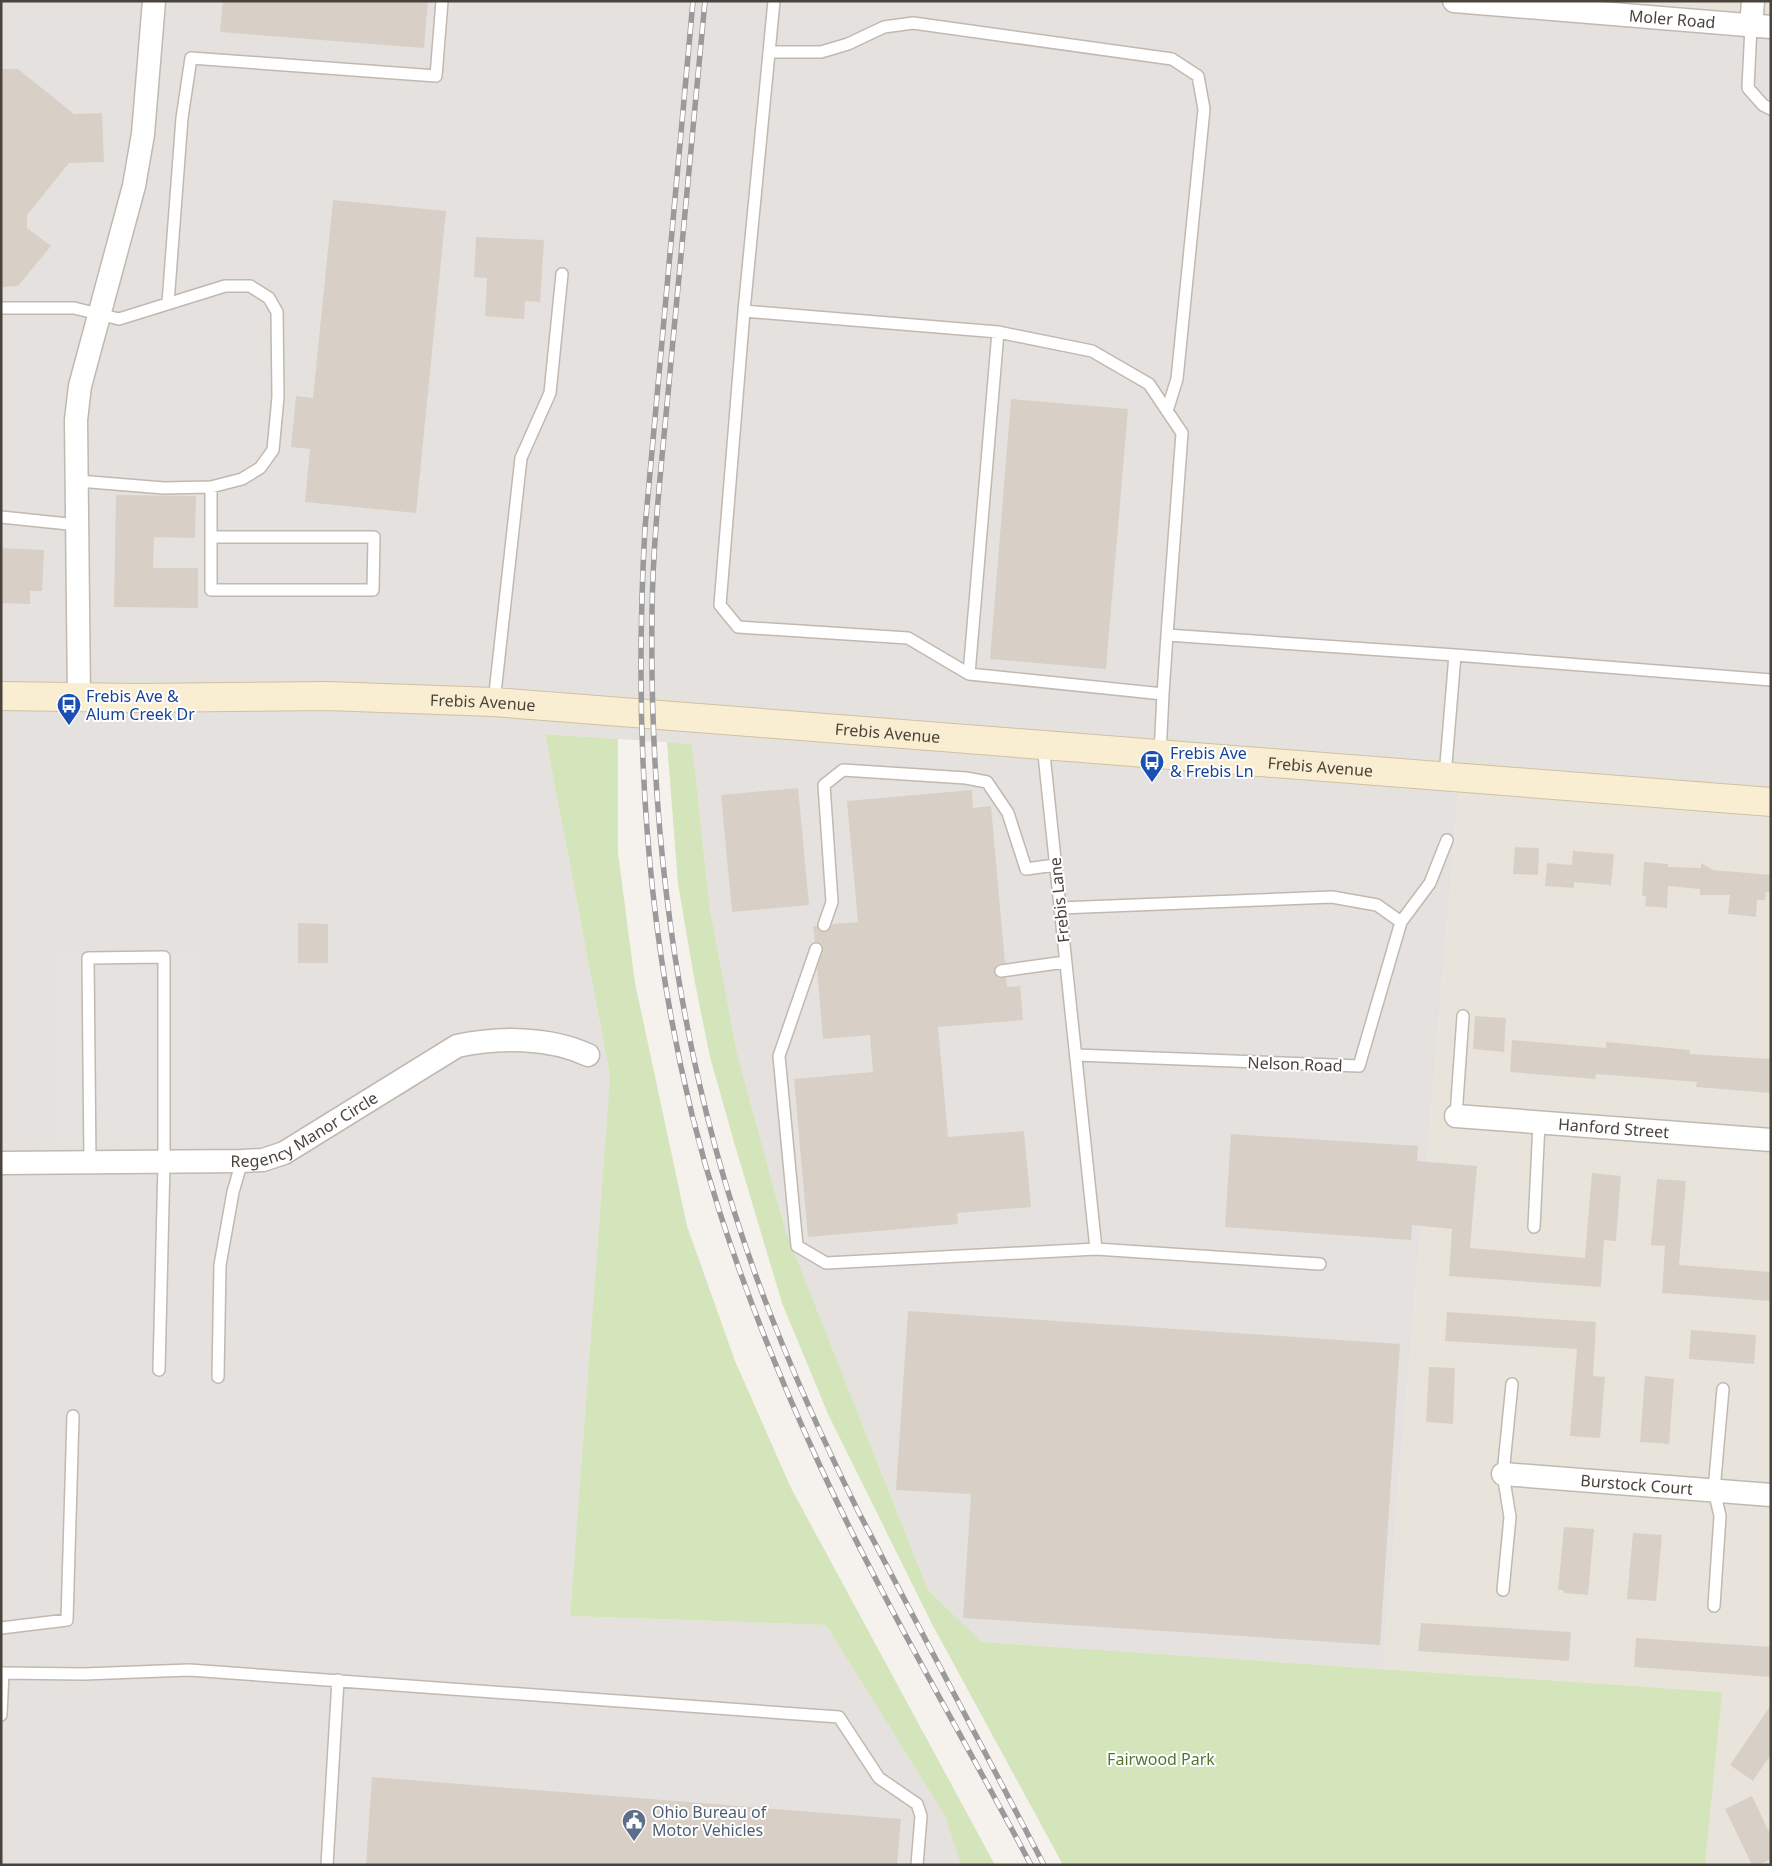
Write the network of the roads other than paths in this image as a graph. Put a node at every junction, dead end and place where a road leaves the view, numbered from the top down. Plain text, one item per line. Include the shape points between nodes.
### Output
1 (154, 1) edge
2 (442, 1) edge
3 (774, 1) edge
4 (1454, 1) edge
5 (1753, 1) edge
6 (1460, 2) edge
7 (1620, 8) edge
8 (1761, 27) edge
9 (769, 52) junction
10 (1771, 109) edge
11 (562, 274) dead end
12 (168, 303) junction
13 (1, 308) edge
14 (744, 311) junction
15 (99, 314) junction
16 (998, 332) junction
17 (1167, 411) junction
18 (78, 481) junction
19 (211, 488) junction
20 (1, 516) edge
21 (78, 525) junction
22 (210, 537) junction
23 (1167, 635) junction
24 (1456, 655) junction
25 (970, 674) junction
26 (1771, 680) edge
27 (1163, 694) junction
28 (1, 696) edge
29 (79, 698) junction
30 (494, 702) junction
31 (1043, 744) junction
32 (1160, 754) junction
33 (1445, 776) junction
34 (1771, 802) edge
35 (1446, 840) dead end
36 (1055, 865) junction
37 (1060, 908) junction
38 (1401, 922) junction
39 (824, 925) dead end
40 (816, 949) dead end
41 (1065, 962) junction
42 (1001, 971) dead end
43 (1462, 1016) dead end
44 (588, 1055) dead end
45 (1076, 1055) junction
46 (1456, 1116) joint
47 (1539, 1123) junction
48 (1771, 1140) edge
49 (242, 1161) junction
50 (1, 1163) edge
51 (164, 1163) junction
52 (90, 1164) junction
53 (1534, 1227) dead end
54 (1096, 1249) junction
55 (1320, 1264) dead end
56 (159, 1370) dead end
57 (218, 1377) dead end
58 (1512, 1384) dead end
59 (1723, 1389) dead end
60 (73, 1416) dead end
61 (1503, 1474) junction
62 (1714, 1490) junction
63 (1771, 1495) edge
64 (1503, 1590) dead end
65 (1714, 1606) dead end
66 (1, 1628) edge
67 (2, 1673) edge
68 (338, 1680) junction
69 (1, 1715) edge
70 (327, 1865) edge
71 (917, 1865) edge

1 - 15 street via 140,152 134,186
2 - 12 lane via 436,76 191,58 182,118
3 - 9 lane
4 - 6 street, Moler Road
5 - 8 street
6 - 7 street, Moler Road
7 - 8 street, Moler Road
8 - 10 lane via 1748,88 1763,106
9 - 14 lane
9 - 17 lane via 821,52 848,44 884,27 913,23 1172,59 1198,76 1204,109 1177,379
11 - 30 lane via 550,394 520,458
12 - 15 lane via 119,319
12 - 19 lane via 225,286 250,286 269,298 277,312 278,397 273,450 260,468 242,480
13 - 15 lane via 74,308
14 - 16 lane
14 - 25 lane via 720,605 738,628 908,638
15 - 18 street via 80,386 76,420
16 - 17 lane via 1092,351 1149,384
16 - 25 lane
17 - 23 lane via 1182,433
18 - 19 lane
18 - 21 street
19 - 22 lane
20 - 21 lane
21 - 29 street
22 - 22 lane via 211,590 373,590 374,537
23 - 24 lane
23 - 27 lane
24 - 26 lane
24 - 33 lane
25 - 27 lane
27 - 32 lane
28 - 29 main road, Frebis Avenue
29 - 30 main road, Frebis Avenue via 327,696
30 - 31 main road, Frebis Avenue
31 - 32 main road, Frebis Avenue
31 - 36 lane, Frebis Lane
32 - 33 main road, Frebis Avenue
33 - 34 main road, Frebis Avenue
35 - 38 lane, Nelson Road via 1430,883
36 - 37 lane, Frebis Lane
36 - 39 lane via 1026,869 1008,813 987,782 843,770 824,784 832,902
37 - 38 lane via 1332,897 1377,905
37 - 41 lane, Frebis Lane
38 - 45 lane, Nelson Road via 1359,1066
40 - 54 lane via 779,1056 797,1246 826,1263
41 - 42 lane
41 - 45 lane, Frebis Lane
43 - 46 lane
44 - 49 street, Regency Manor Circle via 574,1048 514,1040 486,1040 458,1046 284,1152 263,1160
45 - 54 lane, Frebis Lane
46 - 47 street, Hanford Street
47 - 48 street, Hanford Street
47 - 53 lane
49 - 51 street, Regency Manor Circle
49 - 57 lane via 220,1265
50 - 52 street, Regency Manor Circle
51 - 52 street, Regency Manor Circle
51 - 52 lane via 164,957 88,958
51 - 56 lane
54 - 55 lane
58 - 61 lane
59 - 62 lane
60 - 66 lane via 67,1620
61 - 62 street, Burstock Court
61 - 64 lane via 1510,1517
62 - 63 street, Burstock Court
62 - 65 lane via 1720,1516
67 - 68 lane via 190,1670
67 - 69 lane
68 - 70 lane
68 - 71 lane via 839,1717 879,1778 917,1804 921,1816

